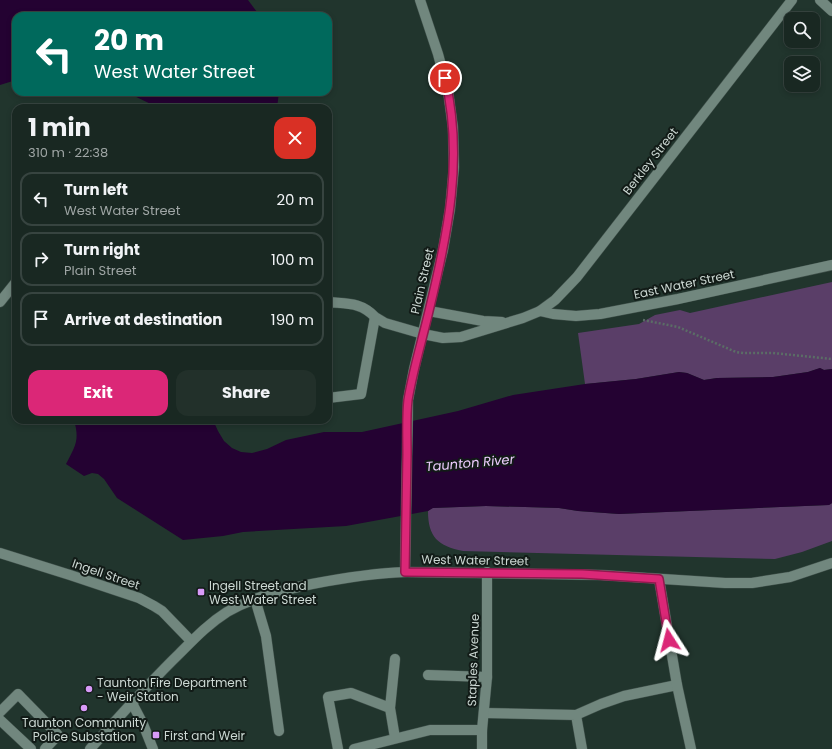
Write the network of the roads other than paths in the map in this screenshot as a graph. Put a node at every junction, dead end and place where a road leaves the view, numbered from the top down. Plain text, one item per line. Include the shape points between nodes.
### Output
1 (420, 0) edge
2 (792, 0) edge
3 (820, 0) edge
4 (832, 11) edge
5 (832, 265) edge
6 (12, 287) edge
7 (0, 302) edge
8 (332, 302) edge
9 (540, 310) junction
10 (429, 311) junction
11 (375, 317) junction
12 (514, 321) junction
13 (423, 334) junction
14 (332, 398) edge
15 (0, 553) edge
16 (832, 563) edge
17 (405, 572) junction
18 (487, 572) junction
19 (659, 579) junction
20 (255, 599) junction
21 (191, 641) junction
22 (395, 659) dead end
23 (428, 675) dead end
24 (487, 677) junction
25 (677, 685) junction
26 (132, 703) junction
27 (390, 708) junction
28 (0, 712) edge
29 (484, 713) junction
30 (576, 715) junction
31 (0, 720) edge
32 (482, 730) junction
33 (279, 731) dead end
34 (395, 738) junction
35 (31, 749) edge
36 (45, 749) edge
37 (90, 749) edge
38 (153, 749) edge
39 (338, 749) edge
40 (354, 749) edge
41 (482, 749) edge
42 (582, 749) edge
43 (691, 749) edge

1 - 10 main road, Plain Street via 448,91 454,153 448,223
2 - 9 main road, Berkley Street via 577,277 555,300
3 - 4 main road
5 - 9 main road, East Water Street via 600,314 576,316
6 - 7 main road
8 - 11 main road via 360,306
9 - 12 main road, Berkley Street
10 - 12 main road via 489,321
10 - 13 main road, Plain Street
11 - 13 main road via 385,323
11 - 14 main road via 361,394
12 - 13 main road via 461,337 443,338
13 - 17 main road, Plain Street via 407,413
15 - 21 main road, Ingell Street via 139,598 162,611
16 - 19 main road, West Water Street via 790,578 765,582
17 - 18 main road, West Water Street
17 - 20 main road, West Water Street via 338,579
18 - 19 main road, West Water Street
18 - 24 main road, Staples Avenue
19 - 25 main road
20 - 21 main road, West Water Street via 224,614
20 - 33 main road via 267,641
21 - 26 main road, West Water Street
22 - 27 main road
23 - 24 main road
24 - 29 main road, Staples Avenue
25 - 30 main road via 624,696
25 - 43 main road
26 - 37 main road, West Water Street
26 - 38 main road
27 - 34 main road
27 - 39 main road via 351,693 328,697
28 - 36 main road via 18,694 58,735
29 - 30 main road
29 - 32 main road, Staples Avenue
30 - 42 main road
31 - 35 main road
32 - 34 main road via 438,729
32 - 41 main road, Staples Avenue
34 - 40 main road

